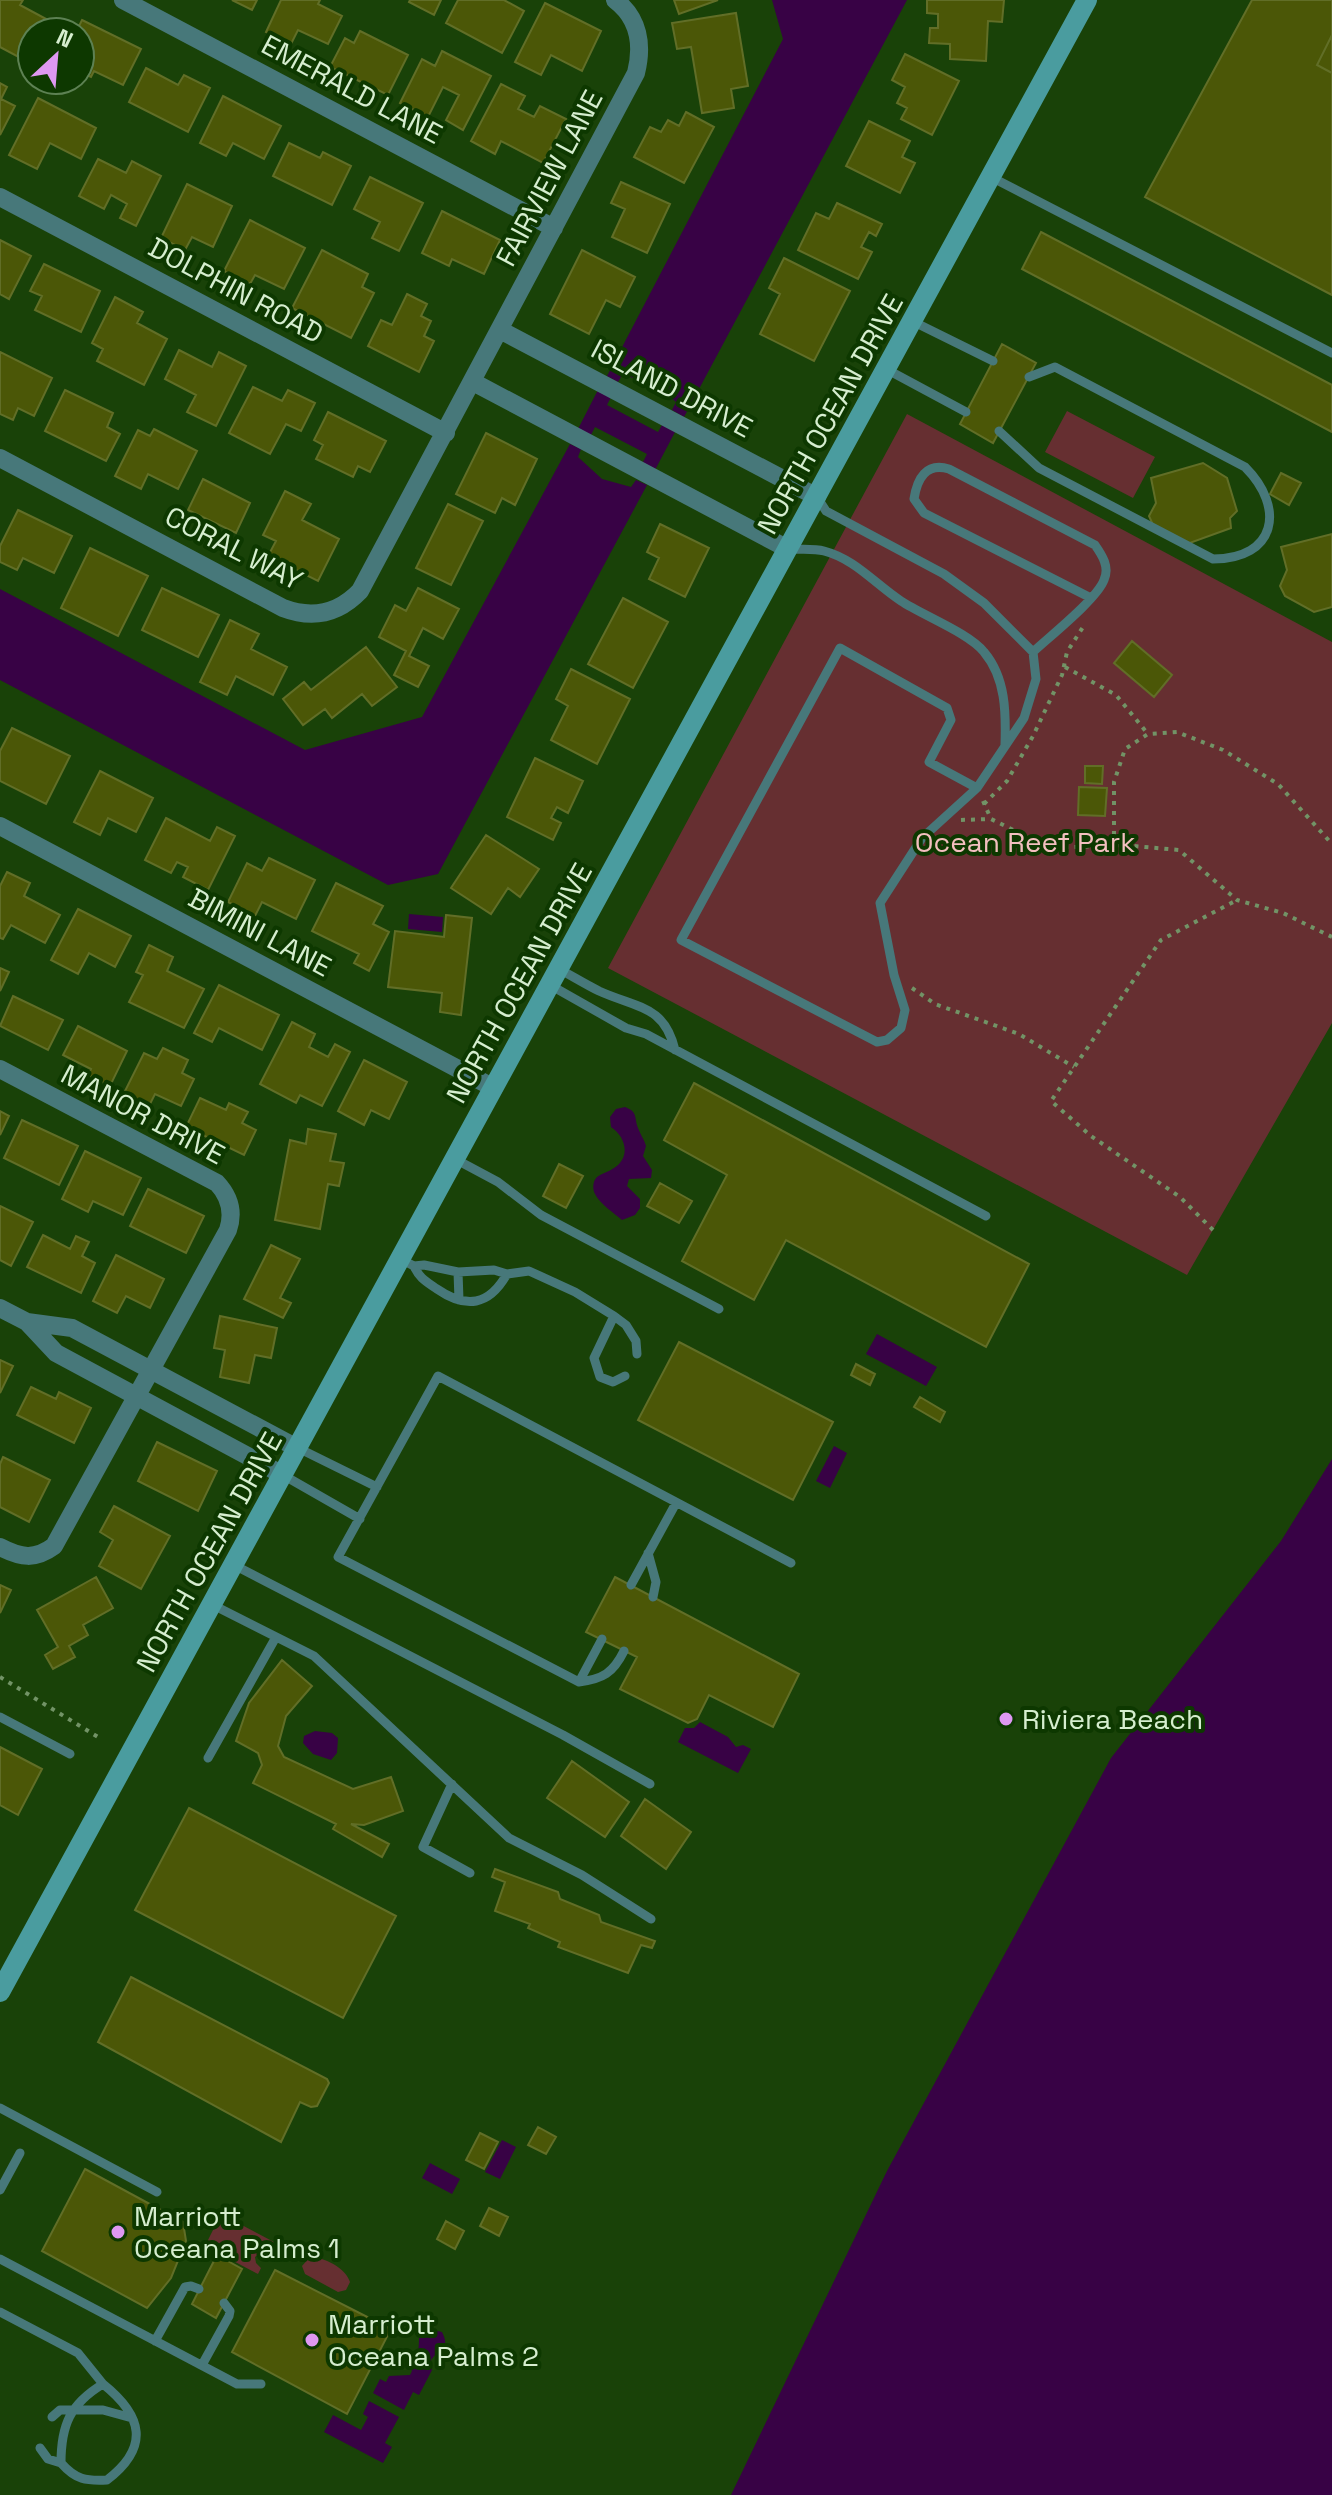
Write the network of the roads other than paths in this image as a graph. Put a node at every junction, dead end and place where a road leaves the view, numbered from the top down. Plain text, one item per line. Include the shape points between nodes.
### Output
1 (123, 0) edge
2 (615, 0) edge
3 (1087, 0) edge
4 (991, 177) junction
5 (0, 197) edge
6 (554, 228) junction
7 (912, 321) junction
8 (500, 330) junction
9 (1332, 353) edge
10 (993, 361) dead end
11 (886, 369) junction
12 (1029, 377) dead end
13 (473, 382) junction
14 (966, 412) dead end
15 (999, 431) dead end
16 (446, 433) junction
17 (0, 458) edge
18 (817, 497) junction
19 (788, 549) junction
20 (1091, 598) junction
21 (1033, 652) junction
22 (1005, 747) junction
23 (977, 788) junction
24 (0, 826) edge
25 (554, 977) junction
26 (675, 1050) junction
27 (0, 1069) edge
28 (494, 1088) junction
29 (455, 1159) junction
30 (986, 1216) dead end
31 (407, 1263) junction
32 (458, 1272) junction
33 (507, 1274) junction
34 (459, 1300) junction
35 (0, 1308) edge
36 (719, 1309) dead end
37 (614, 1316) junction
38 (27, 1322) junction
39 (637, 1354) dead end
40 (151, 1370) junction
41 (625, 1376) dead end
42 (137, 1396) junction
43 (297, 1448) junction
44 (283, 1475) junction
45 (377, 1487) junction
46 (676, 1503) junction
47 (360, 1519) junction
48 (0, 1547) edge
49 (648, 1553) junction
50 (791, 1563) dead end
51 (234, 1565) junction
52 (631, 1585) dead end
53 (653, 1597) dead end
54 (212, 1604) junction
55 (276, 1637) junction
56 (602, 1639) dead end
57 (624, 1651) dead end
58 (579, 1682) junction
59 (0, 1717) edge
60 (70, 1754) dead end
61 (208, 1758) dead end
62 (452, 1784) junction
63 (650, 1784) dead end
64 (470, 1873) dead end
65 (651, 1919) dead end
66 (0, 1992) edge
67 (0, 2108) edge
68 (20, 2153) dead end
69 (0, 2190) edge
70 (157, 2192) dead end
71 (0, 2259) edge
72 (199, 2289) dead end
73 (224, 2303) dead end
74 (0, 2312) edge
75 (155, 2341) junction
76 (202, 2365) junction
77 (103, 2384) junction
78 (261, 2384) dead end
79 (72, 2409) junction
80 (52, 2417) dead end
81 (132, 2418) junction
82 (40, 2448) dead end
83 (61, 2463) junction

1 - 6 street, EMERALD LANE
2 - 6 street, FAIRVIEW LANE via 637,30 636,73
3 - 4 main road, NORTH OCEAN DRIVE
4 - 7 main road, NORTH OCEAN DRIVE
4 - 9 lane
5 - 16 street, DOLPHIN ROAD
6 - 8 street, FAIRVIEW LANE
7 - 10 lane
7 - 11 main road, NORTH OCEAN DRIVE
8 - 13 street, FAIRVIEW LANE
8 - 18 street, ISLAND DRIVE
11 - 14 lane
11 - 18 main road, NORTH OCEAN DRIVE
12 - 15 lane via 1055,367 1245,467 1271,509 1268,531 1250,552 1213,559 1039,468
13 - 16 street, CORAL WAY
13 - 19 street
16 - 17 street, CORAL WAY via 360,591 350,602 323,614 283,608
18 - 19 main road, NORTH OCEAN DRIVE
18 - 21 lane via 826,511 944,574 984,603
19 - 22 lane via 824,551 855,564 902,602 984,650 1006,706
19 - 25 main road, NORTH OCEAN DRIVE
20 - 20 lane via 1104,580 1106,565 1095,545 949,469 931,467 921,476 914,499 924,513
20 - 21 lane
21 - 22 lane via 1036,679 1024,718
22 - 23 lane
23 - 23 lane via 922,838 880,903 905,1010 901,1028 887,1040 877,1042 681,940 840,648 947,708 951,720 929,762
24 - 28 street, BIMINI LANE
25 - 26 lane via 626,1028
25 - 26 lane via 651,1010 670,1029
25 - 28 main road, NORTH OCEAN DRIVE
26 - 30 lane
27 - 40 street, MANOR DRIVE via 217,1183 227,1194 232,1217 228,1230
28 - 29 main road, NORTH OCEAN DRIVE
29 - 31 main road, NORTH OCEAN DRIVE
29 - 36 lane via 498,1182 541,1215
31 - 32 lane
31 - 34 lane via 418,1276
31 - 43 main road, NORTH OCEAN DRIVE
32 - 33 lane
32 - 34 lane
33 - 34 lane via 484,1299
33 - 37 lane via 529,1271
35 - 38 street
37 - 39 lane via 636,1341
37 - 41 lane via 594,1358 600,1377 613,1382
38 - 40 street via 72,1328
38 - 42 street via 56,1353
40 - 42 street, MANOR DRIVE
40 - 43 street
42 - 44 street
42 - 48 street, MANOR DRIVE via 54,1546 27,1557
43 - 44 main road, NORTH OCEAN DRIVE
43 - 45 lane
44 - 47 lane
44 - 51 main road, NORTH OCEAN DRIVE
45 - 46 lane via 438,1376
45 - 47 lane
46 - 49 lane
46 - 50 lane
47 - 58 lane via 338,1557
49 - 52 lane
49 - 53 lane via 656,1582
51 - 54 main road, NORTH OCEAN DRIVE
51 - 63 lane
54 - 55 lane
54 - 66 main road, NORTH OCEAN DRIVE
55 - 61 lane
55 - 62 lane via 314,1656
56 - 58 lane
57 - 58 lane via 610,1674
59 - 60 lane
62 - 64 lane via 423,1847
62 - 65 lane via 509,1838 582,1875
67 - 70 lane
68 - 69 lane
71 - 75 lane
72 - 75 lane via 185,2287
73 - 76 lane via 229,2316
74 - 77 lane via 78,2353
75 - 76 lane
76 - 78 lane via 237,2384
77 - 79 lane
77 - 81 lane via 118,2395
79 - 80 lane
79 - 81 lane
79 - 83 lane
81 - 83 lane via 137,2431 131,2457 107,2480 85,2481
82 - 83 lane via 48,2459

